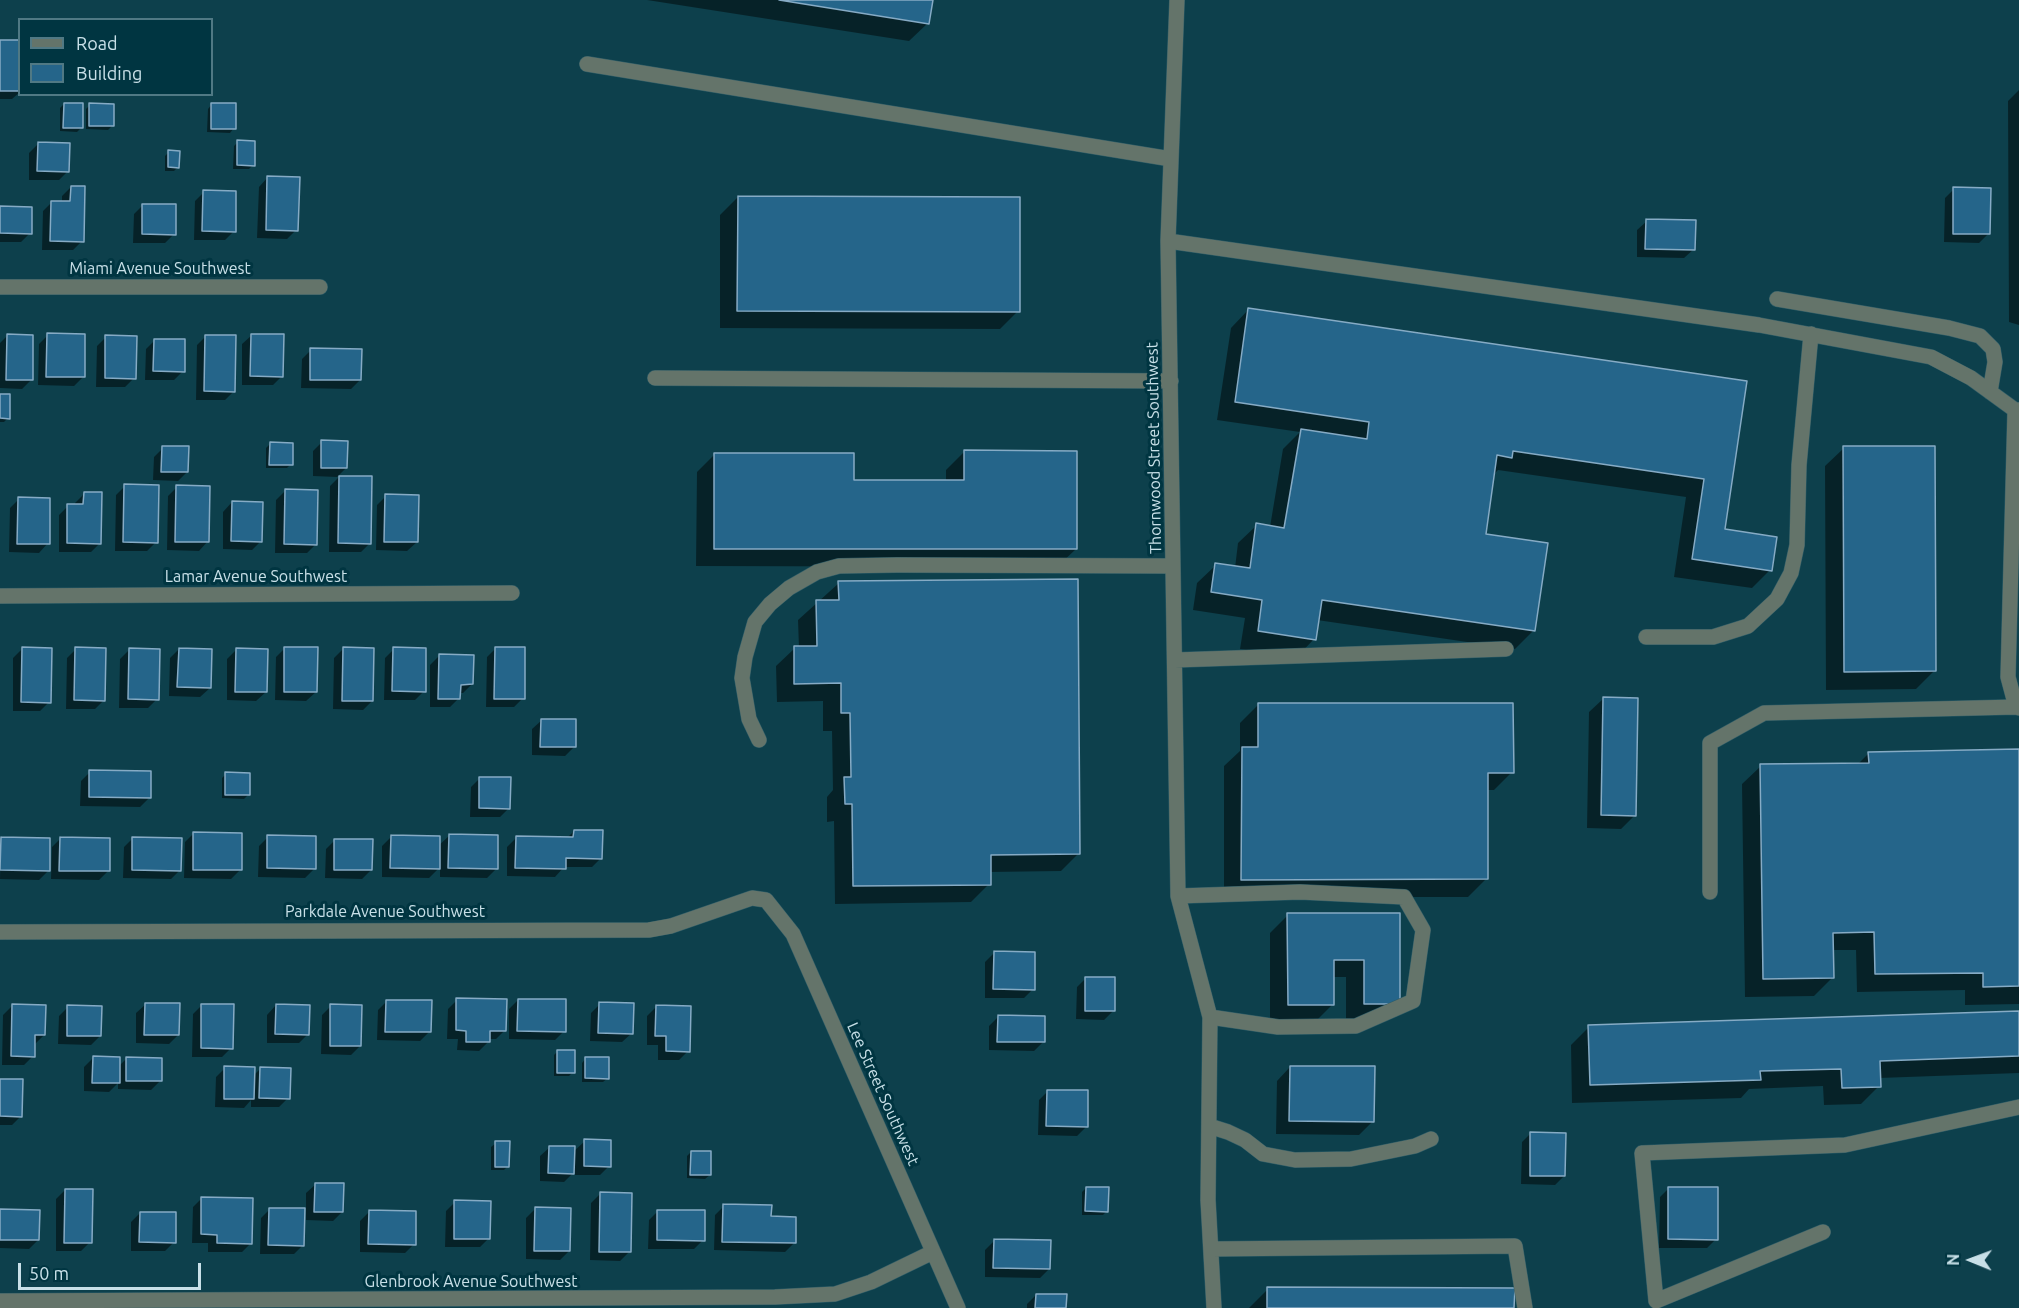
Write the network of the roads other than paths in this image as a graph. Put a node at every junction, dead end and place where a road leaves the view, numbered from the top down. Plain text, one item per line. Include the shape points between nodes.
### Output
1 (1177, 0) edge
2 (587, 64) dead end
3 (1171, 159) junction
4 (1168, 241) junction
5 (320, 286) dead end
6 (0, 287) edge
7 (1777, 299) dead end
8 (1811, 334) junction
9 (655, 378) dead end
10 (1171, 381) junction
11 (1990, 392) junction
12 (2017, 410) edge
13 (1173, 566) junction
14 (512, 593) dead end
15 (0, 596) edge
16 (1646, 636) dead end
17 (1506, 649) dead end
18 (1175, 660) junction
19 (2018, 707) edge
20 (759, 740) dead end
21 (1710, 892) dead end
22 (1178, 896) junction
23 (766, 900) joint
24 (0, 932) edge
25 (1210, 1017) junction
26 (2019, 1107) edge
27 (1209, 1126) junction
28 (1431, 1139) dead end
29 (1823, 1232) dead end
30 (1211, 1249) junction
31 (933, 1252) junction
32 (0, 1301) edge
33 (355, 1304) edge
34 (958, 1308) edge
35 (1214, 1308) edge
36 (1525, 1308) edge

1 - 3 street, Thornwood Street Southwest
2 - 3 street
3 - 4 street, Thornwood Street Southwest
4 - 8 street
4 - 10 street, Thornwood Street Southwest
5 - 6 street, Miami Avenue Southwest
7 - 11 street via 1949,327 1980,336 1993,349
8 - 11 street via 1931,357
8 - 16 street via 1799,465 1797,545 1791,573 1777,599 1748,626 1713,637
9 - 10 street
10 - 13 street, Thornwood Street Southwest
11 - 12 street
12 - 19 street via 2008,678
13 - 18 street, Thornwood Street Southwest
13 - 20 street via 897,565 839,566 817,572 789,588 755,622 742,678 749,718
14 - 15 street, Lamar Avenue Southwest
17 - 18 street
18 - 22 street, Thornwood Street Southwest
19 - 21 street via 1764,713 1710,743
22 - 25 street, Thornwood Street Southwest
22 - 25 street via 1300,892 1404,897 1423,930 1413,1001 1356,1026 1278,1028
23 - 24 street, Parkdale Avenue Southwest via 752,898 649,930
23 - 31 street, Lee Street Southwest via 793,934
25 - 27 street, Thornwood Street Southwest
26 - 29 street via 1845,1146 1642,1153 1656,1300
27 - 28 street via 1245,1140 1263,1154 1295,1160 1351,1159
27 - 30 street, Thornwood Street Southwest
30 - 35 street, Thornwood Street Southwest
30 - 36 street via 1515,1246
31 - 33 street, Glenbrook Avenue Southwest via 871,1282 835,1294
31 - 34 street, Lee Street Southwest
32 - 33 street, Glenbrook Avenue Southwest

